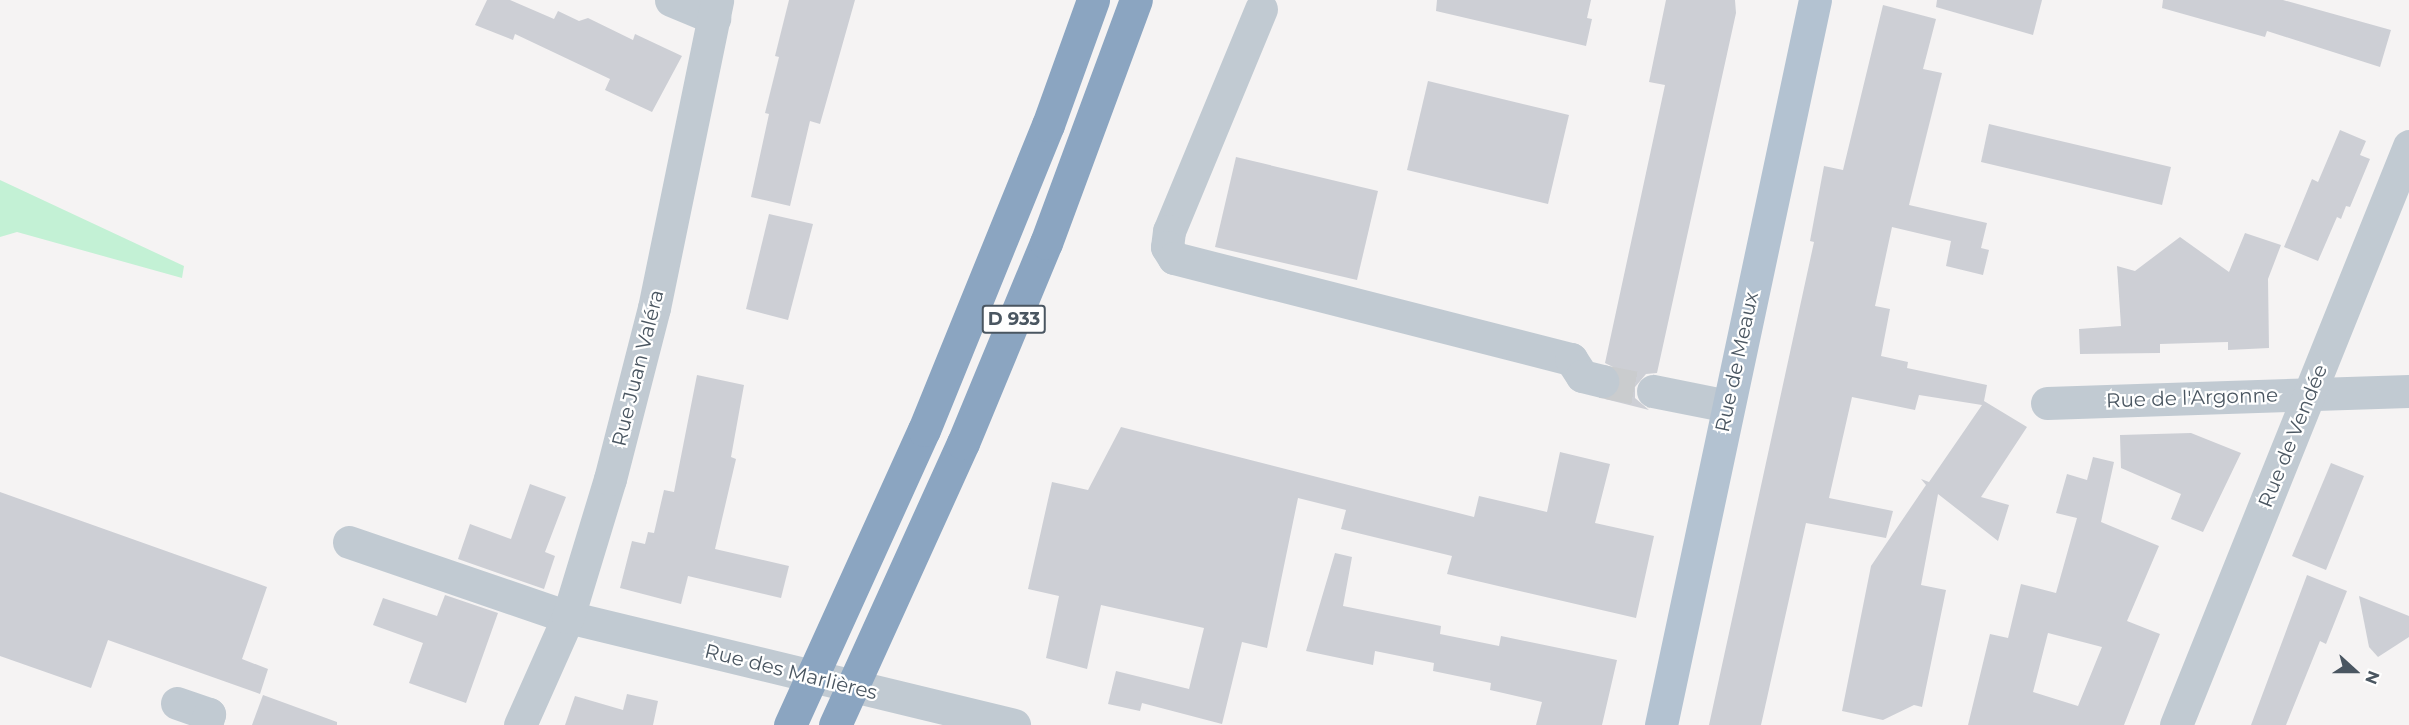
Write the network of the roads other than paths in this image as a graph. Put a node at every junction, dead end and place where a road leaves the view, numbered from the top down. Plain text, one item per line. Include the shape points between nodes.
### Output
1 (671, 0) edge
2 (1093, 0) edge
3 (1136, 0) edge
4 (1815, 0) edge
5 (715, 9) edge
6 (1261, 9) dead end
7 (2409, 146) edge
8 (1602, 381) tunnel mouth
9 (1653, 391) tunnel mouth
10 (2409, 391) edge
11 (2310, 394) junction
12 (2047, 403) dead end
13 (1728, 406) junction
14 (349, 542) dead end
15 (568, 617) junction
16 (177, 703) dead end
17 (927, 716) edge
18 (206, 725) edge
19 (520, 725) edge
20 (790, 725) edge
21 (835, 725) edge
22 (1014, 725) edge
23 (1661, 725) edge
24 (2176, 725) edge

1 - 5 street
2 - 20 highway, D 933 via 1007,228 840,622
3 - 21 highway, D 933 via 1046,243
4 - 13 main road, Rue de Meaux
5 - 15 street, Rue Juan Valéra via 654,308 610,479
6 - 8 street via 1169,231 1167,247 1174,258 1571,359 1582,376
7 - 11 street, Rue de Vendée
9 - 13 street
10 - 11 street, Rue de l'Argonne
11 - 12 street, Rue de l'Argonne
11 - 24 street, Rue de Vendée
13 - 23 main road, Rue de Meaux
14 - 15 street, Rue des Marlières
15 - 17 street, Rue des Marlières
15 - 19 street, Rue Juan Valéra
16 - 18 street via 209,714
17 - 22 street, Rue des Marlières

